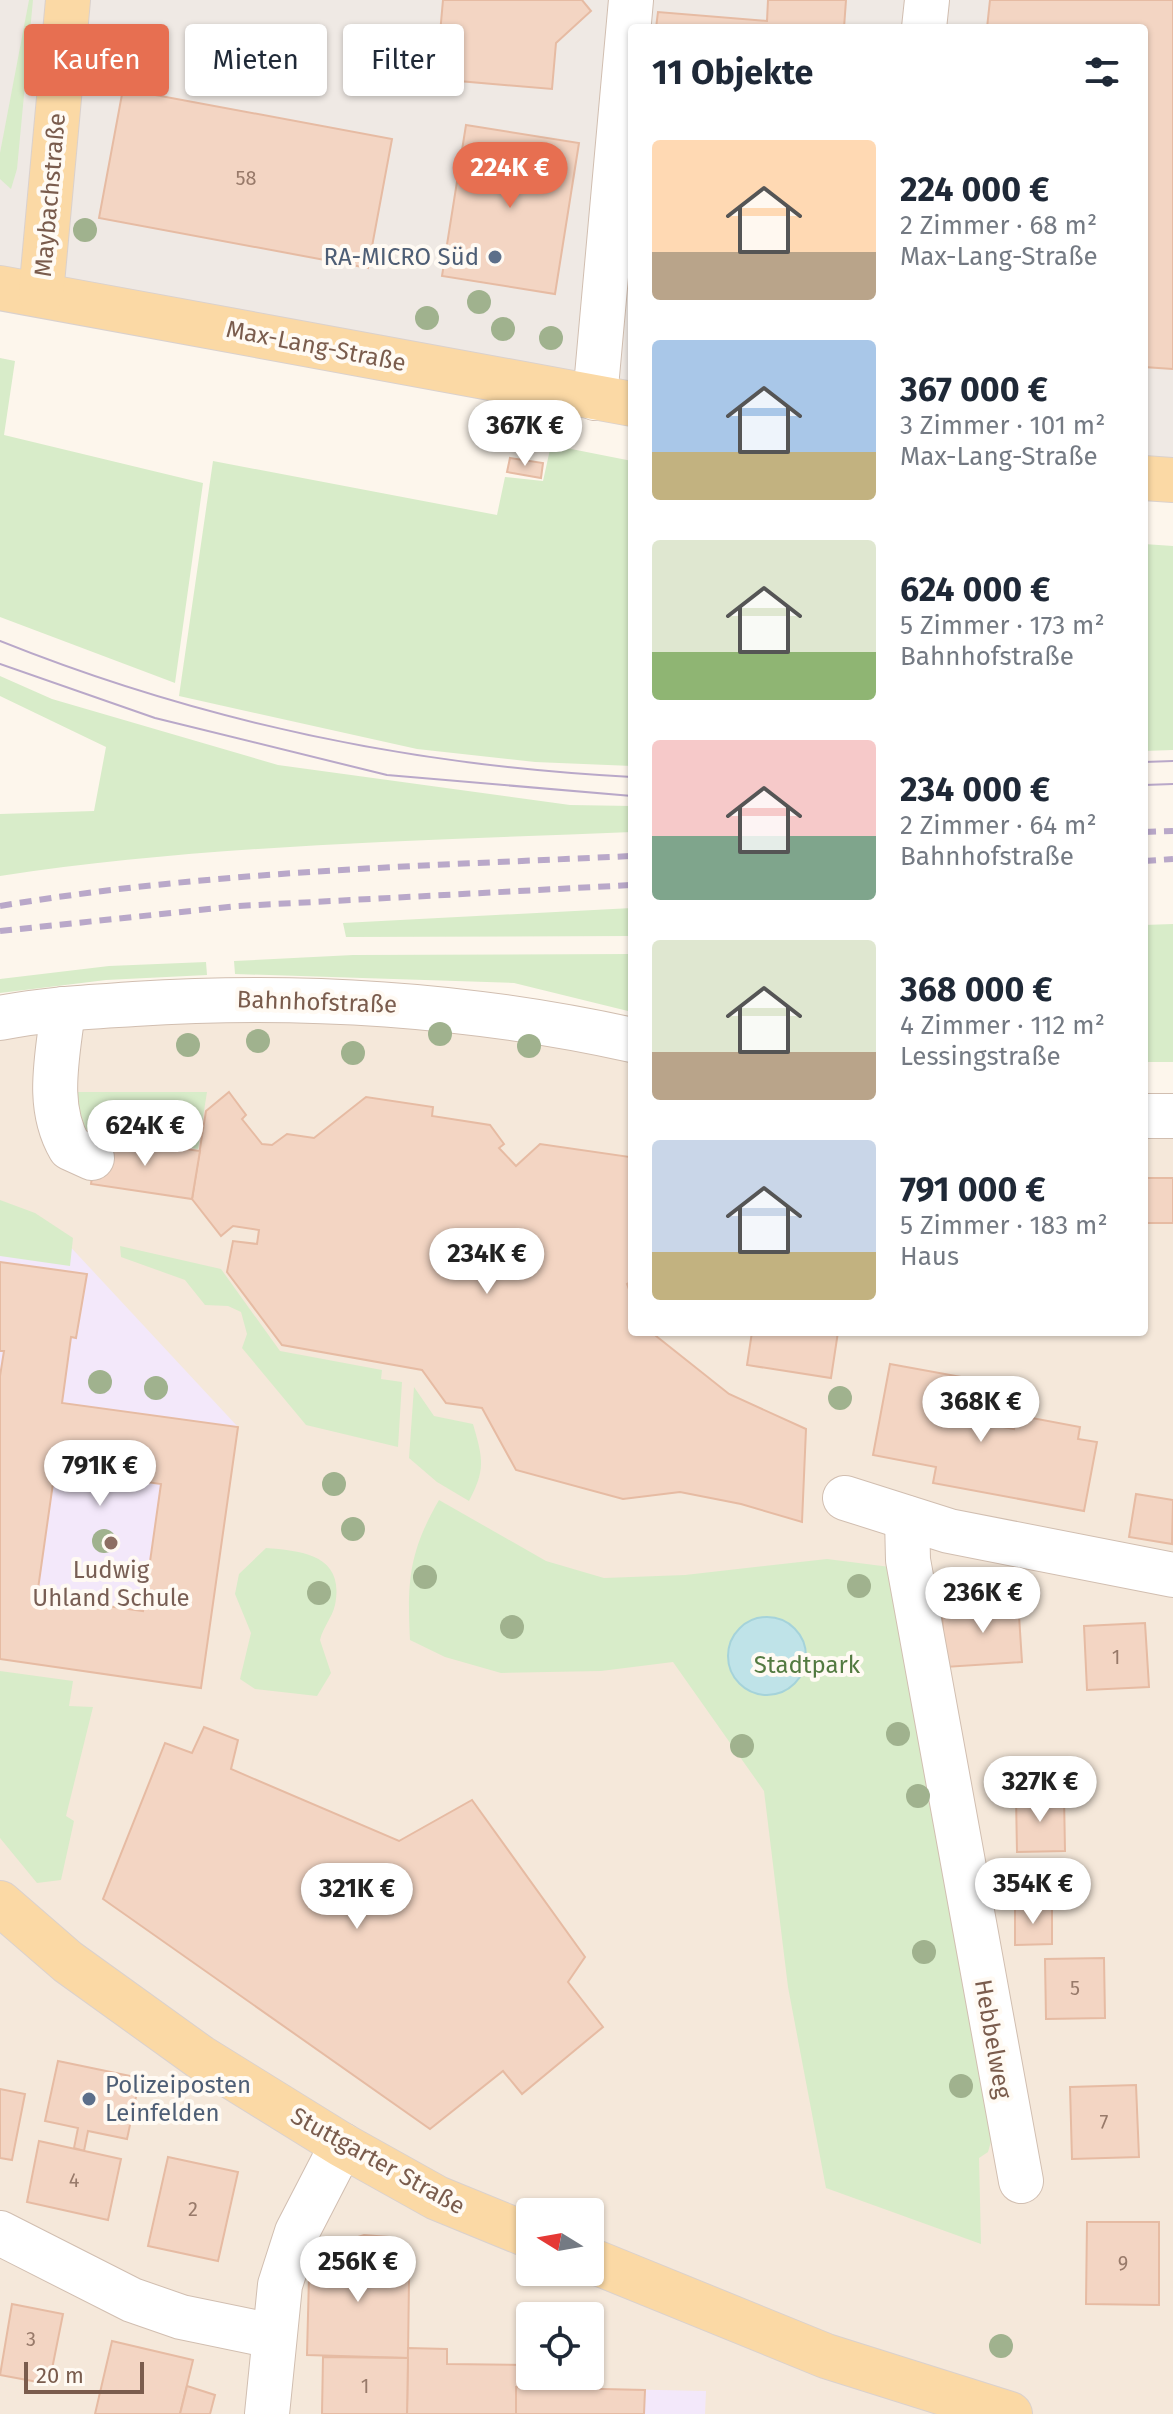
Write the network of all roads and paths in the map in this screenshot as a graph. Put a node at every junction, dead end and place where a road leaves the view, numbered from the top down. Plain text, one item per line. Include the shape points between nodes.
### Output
1 (68, 0) edge
2 (631, 0) edge
3 (927, 0) edge
4 (630, 24) edge
5 (924, 24) edge
6 (628, 67) edge
7 (21, 291) edge
8 (613, 401) edge
9 (1148, 478) edge
10 (1173, 480) edge
11 (63, 1009) junction
12 (0, 1018) edge
13 (628, 1039) edge
14 (1148, 1116) edge
15 (1173, 1116) edge
16 (92, 1158) dead end
17 (845, 1498) dead end
18 (907, 1518) junction
19 (1173, 1575) edge
20 (0, 1903) edge
21 (342, 2145) junction
22 (1021, 2181) dead end
23 (516, 2230) edge
24 (0, 2233) edge
25 (604, 2266) edge
26 (273, 2336) junction
27 (267, 2414) edge
28 (1010, 2414) edge

1 - 7 main road, Maybachstraße
2 - 4 street
3 - 5 street
6 - 8 street
7 - 8 main road, Max-Lang-Straße
9 - 10 main road
11 - 12 street, Bahnhofstraße
11 - 13 street, Bahnhofstraße via 231,999 356,1001 461,1011
11 - 16 street via 56,1118 70,1148
14 - 15 street
17 - 18 street
18 - 19 street
18 - 22 street, Hebbelweg via 908,1560
20 - 21 main road, Stuttgarter Straße via 68,1962 200,2057
21 - 23 main road, Stuttgarter Straße via 437,2198
21 - 26 street via 297,2232 280,2285
24 - 26 street via 132,2300 181,2317
25 - 28 main road via 826,2356
26 - 27 street

